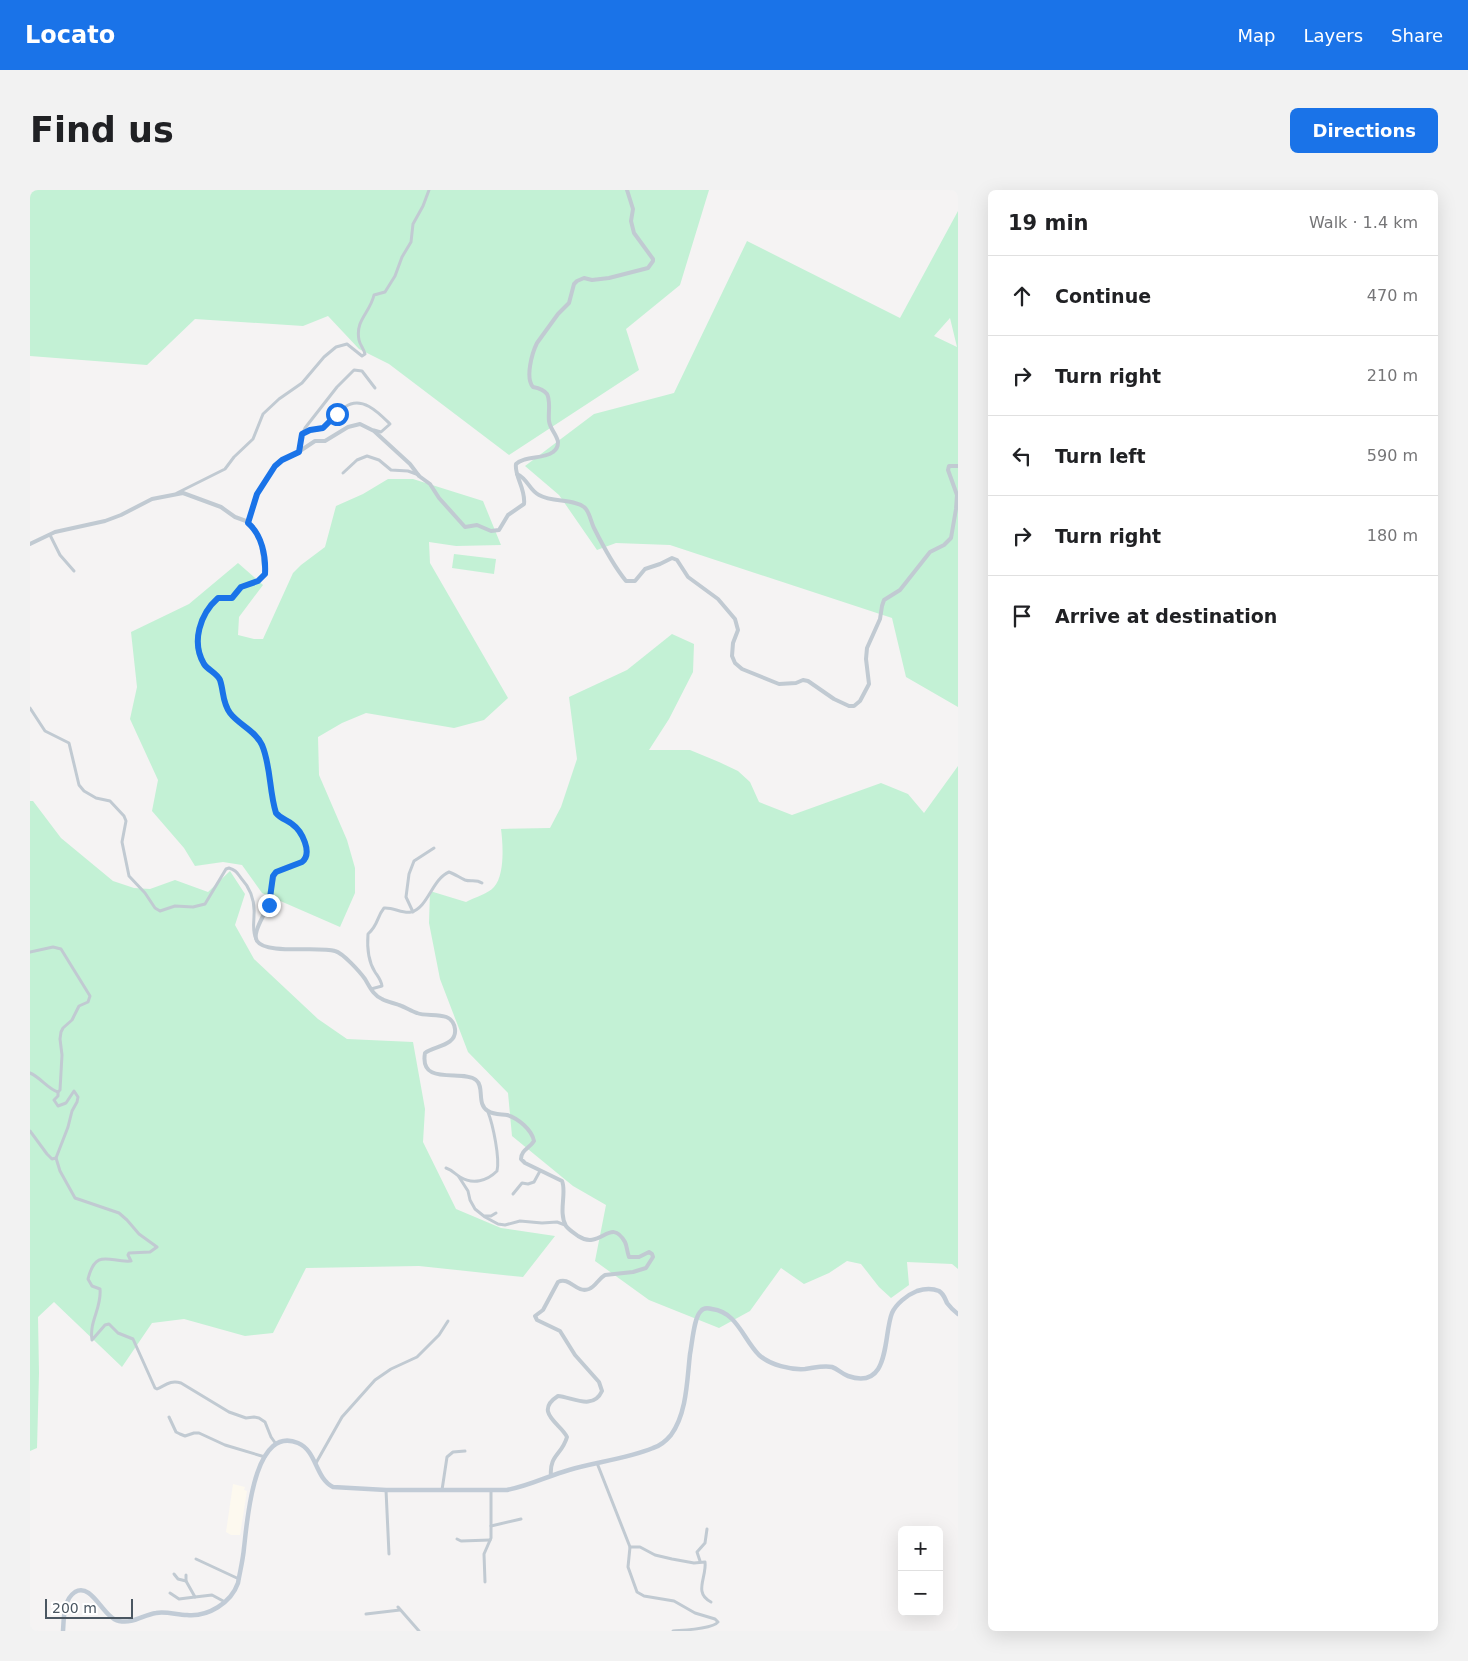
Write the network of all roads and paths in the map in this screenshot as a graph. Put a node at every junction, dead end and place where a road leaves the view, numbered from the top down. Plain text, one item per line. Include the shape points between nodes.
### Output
1 (429, 190) edge
2 (627, 190) edge
3 (375, 388) dead end
4 (371, 429) junction
5 (302, 434) junction
6 (299, 452) junction
7 (958, 466) edge
8 (343, 473) dead end
9 (517, 474) junction
10 (419, 476) junction
11 (177, 493) junction
12 (248, 523) junction
13 (50, 535) junction
14 (30, 544) edge
15 (74, 571) dead end
16 (30, 708) edge
17 (434, 848) dead end
18 (482, 882) dead end
19 (413, 912) junction
20 (256, 940) junction
21 (30, 952) edge
22 (370, 989) junction
23 (30, 1073) edge
24 (58, 1092) junction
25 (488, 1111) junction
26 (30, 1131) edge
27 (56, 1158) junction
28 (446, 1168) dead end
29 (540, 1171) junction
30 (459, 1177) junction
31 (513, 1194) dead end
32 (496, 1213) dead end
33 (482, 1215) junction
34 (566, 1225) junction
35 (958, 1314) edge
36 (448, 1321) dead end
37 (169, 1416) dead end
38 (276, 1444) junction
39 (465, 1451) dead end
40 (265, 1457) junction
41 (597, 1463) junction
42 (316, 1464) junction
43 (551, 1476) junction
44 (386, 1490) junction
45 (442, 1490) junction
46 (491, 1491) junction
47 (521, 1519) dead end
48 (490, 1526) junction
49 (706, 1529) dead end
50 (457, 1539) dead end
51 (490, 1540) junction
52 (630, 1548) junction
53 (389, 1554) dead end
54 (196, 1559) dead end
55 (700, 1561) junction
56 (174, 1574) dead end
57 (186, 1575) dead end
58 (239, 1579) junction
59 (186, 1581) junction
60 (485, 1582) dead end
61 (170, 1593) dead end
62 (195, 1597) junction
63 (225, 1602) junction
64 (711, 1602) dead end
65 (366, 1614) dead end
66 (63, 1631) edge
67 (419, 1631) edge
68 (673, 1631) edge

1 - 11 street via 412,224 411,242 395,276 385,292 374,296 359,323 358,339 365,354 362,356 347,344 336,347 302,383 263,414 253,439 225,469
2 - 9 street via 633,208 631,221 634,233 653,262 648,268 600,280 581,279 574,284 569,303 534,348 530,374 531,384 548,399 549,422 557,439 557,448 545,455 519,461
3 - 5 street via 362,370 354,370 330,395
4 - 5 street via 381,432 390,424 374,409 356,404 345,407 323,428
4 - 6 street via 354,425 325,441 315,441
4 - 10 street
5 - 6 street
6 - 12 street via 275,466 257,494
7 - 9 street via 949,466 948,470 956,495 951,538 930,552 900,590 884,600 866,659 869,684 854,706 834,699 808,681 780,684 742,670 732,656 738,630 735,619 718,599 688,577 677,560 672,558 648,568 635,581 626,581 611,561 583,506 541,496
8 - 10 street via 357,460 367,456 379,460 391,470
9 - 10 street via 524,490 524,504 496,531 477,525 465,527 430,484
11 - 12 street via 192,495 221,507
11 - 13 street via 145,501 121,515
12 - 20 street via 262,543 265,574 258,581 241,587 232,598 218,598 212,603 198,629 202,660 220,680 226,706 263,747 276,813 294,825 307,854 302,862 278,870 273,876 269,905 256,930
13 - 14 street
13 - 15 street via 60,555
16 - 20 street via 45,730 69,743 79,785 84,791 110,801 124,816 122,842 129,876 155,908 205,904 226,869 230,868 236,870 253,898
17 - 19 street via 414,861 409,874 406,897
18 - 19 street via 463,880 458,875 446,873
19 - 22 street via 384,908 380,912 376,927 368,934 367,944 382,986
20 - 22 street via 262,945 282,949 338,952
21 - 24 street via 61,949 90,996 88,1002 79,1006 60,1035 61,1088
22 - 25 street via 381,999 418,1014 439,1014 451,1020 455,1032 452,1039 429,1051 426,1065 439,1075 475,1079 480,1089 480,1100
23 - 24 street
24 - 27 street via 54,1100 58,1106 66,1103 74,1092 78,1097
25 - 29 street via 514,1118 528,1128 534,1141 520,1159
25 - 30 street via 494,1129 497,1171 479,1182
26 - 27 street via 46,1154
27 - 38 street via 75,1198 118,1213 156,1247 150,1252 129,1253 131,1261 101,1259 93,1268 88,1279 92,1286 100,1289 101,1296 92,1326 92,1340 109,1324 118,1333 133,1339 155,1388 175,1381 229,1412 246,1418 259,1418 265,1422
28 - 30 street
29 - 31 street via 534,1182 522,1183
29 - 34 street via 562,1181 561,1202
30 - 33 street via 471,1204
32 - 33 street
33 - 34 street via 501,1225 520,1221
34 - 43 street via 587,1241 609,1232 617,1233 626,1245 629,1257 649,1252 652,1257 646,1268 605,1275 588,1290 577,1289 569,1282 558,1282 543,1310 535,1316 560,1331 602,1390 587,1401 558,1396 550,1405 550,1419 567,1438 552,1461
35 - 41 main road via 938,1291 931,1289 912,1293 891,1314 884,1357 878,1370 866,1378 858,1378 832,1367 794,1368 766,1360 727,1315 705,1308 698,1315 680,1417 671,1434 655,1448
36 - 42 street via 417,1357 375,1380 342,1417
37 - 40 street via 180,1434 199,1433
38 - 40 main road
38 - 42 main road via 296,1442 309,1452
39 - 45 street via 453,1452 447,1457
40 - 58 main road via 251,1492
41 - 43 main road
41 - 52 street
42 - 44 main road via 322,1478 332,1487
43 - 46 main road via 518,1488
44 - 45 main road
44 - 53 street
45 - 46 main road
46 - 48 street
47 - 48 street
48 - 51 street
49 - 55 street via 705,1543 697,1552
50 - 51 street
51 - 60 street via 484,1554
52 - 55 street via 640,1547 672,1559
52 - 68 street via 628,1567 637,1592 674,1601 718,1622 715,1626
54 - 58 street
55 - 64 street via 706,1565 702,1594
56 - 59 street
57 - 59 street
58 - 63 main road via 233,1594
59 - 62 street
61 - 62 street via 179,1599
62 - 63 street via 212,1596
63 - 66 main road via 199,1615 156,1613 127,1622 107,1615 83,1590 68,1598
65 - 67 street via 399,1609

